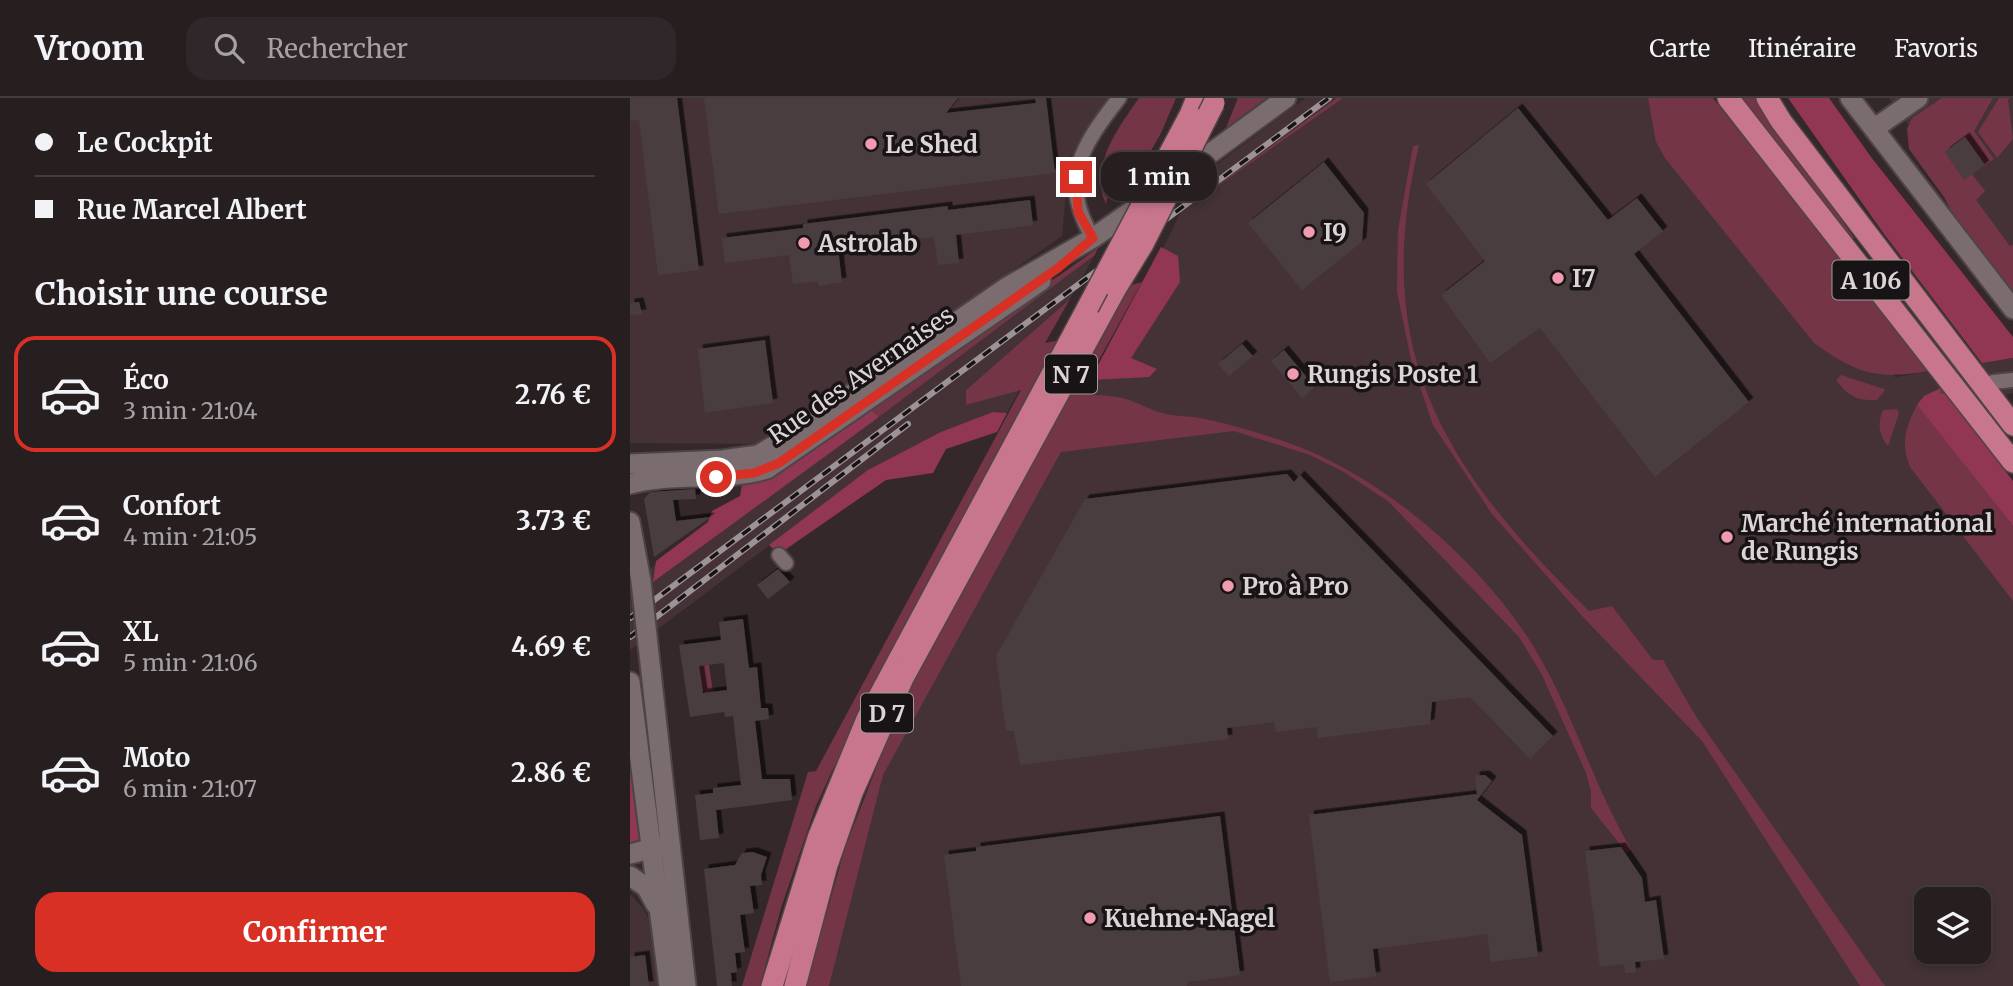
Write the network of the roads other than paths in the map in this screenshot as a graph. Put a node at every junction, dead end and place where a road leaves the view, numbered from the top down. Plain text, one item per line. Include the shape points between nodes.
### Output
1 (1119, 98) edge
2 (1286, 98) edge
3 (1728, 98) edge
4 (1767, 98) edge
5 (1850, 98) edge
6 (1918, 98) edge
7 (1207, 102) edge
8 (1875, 128) junction
9 (1093, 238) junction
10 (2013, 309) edge
11 (2013, 380) edge
12 (1993, 382) tunnel mouth
13 (2013, 425) edge
14 (1015, 461) junction
15 (2013, 462) edge
16 (630, 464) edge
17 (630, 484) edge
18 (630, 522) edge
19 (630, 686) edge
20 (634, 749) edge
21 (662, 775) junction
22 (659, 846) junction
23 (630, 854) edge
24 (630, 876) edge
25 (659, 912) junction
26 (669, 986) edge
27 (686, 986) edge
28 (772, 986) edge
29 (795, 986) edge

1 - 9 street via 1080,158 1076,177 1078,212
2 - 9 main road, Rue des Avernaises
3 - 15 highway, A 106
4 - 13 highway, A 106
5 - 8 main road
6 - 8 main road
7 - 14 highway, N 7, bridge via 1088,307
7 - 14 highway, N 7, bridge via 1143,244
8 - 10 main road
9 - 16 main road, Rue des Avernaises via 1007,287 758,455
9 - 17 main road, Rue des Avernaises via 1040,282 767,469
11 - 12 street
14 - 28 highway, D 7 via 878,697 845,768 802,883
14 - 29 highway, D 7 via 873,742 827,865
18 - 21 main road, bridge
19 - 20 main road
20 - 21 main road via 650,752
20 - 22 main road
21 - 22 main road
22 - 23 main road
22 - 25 main road
22 - 27 main road
24 - 25 main road via 646,887
25 - 26 main road

